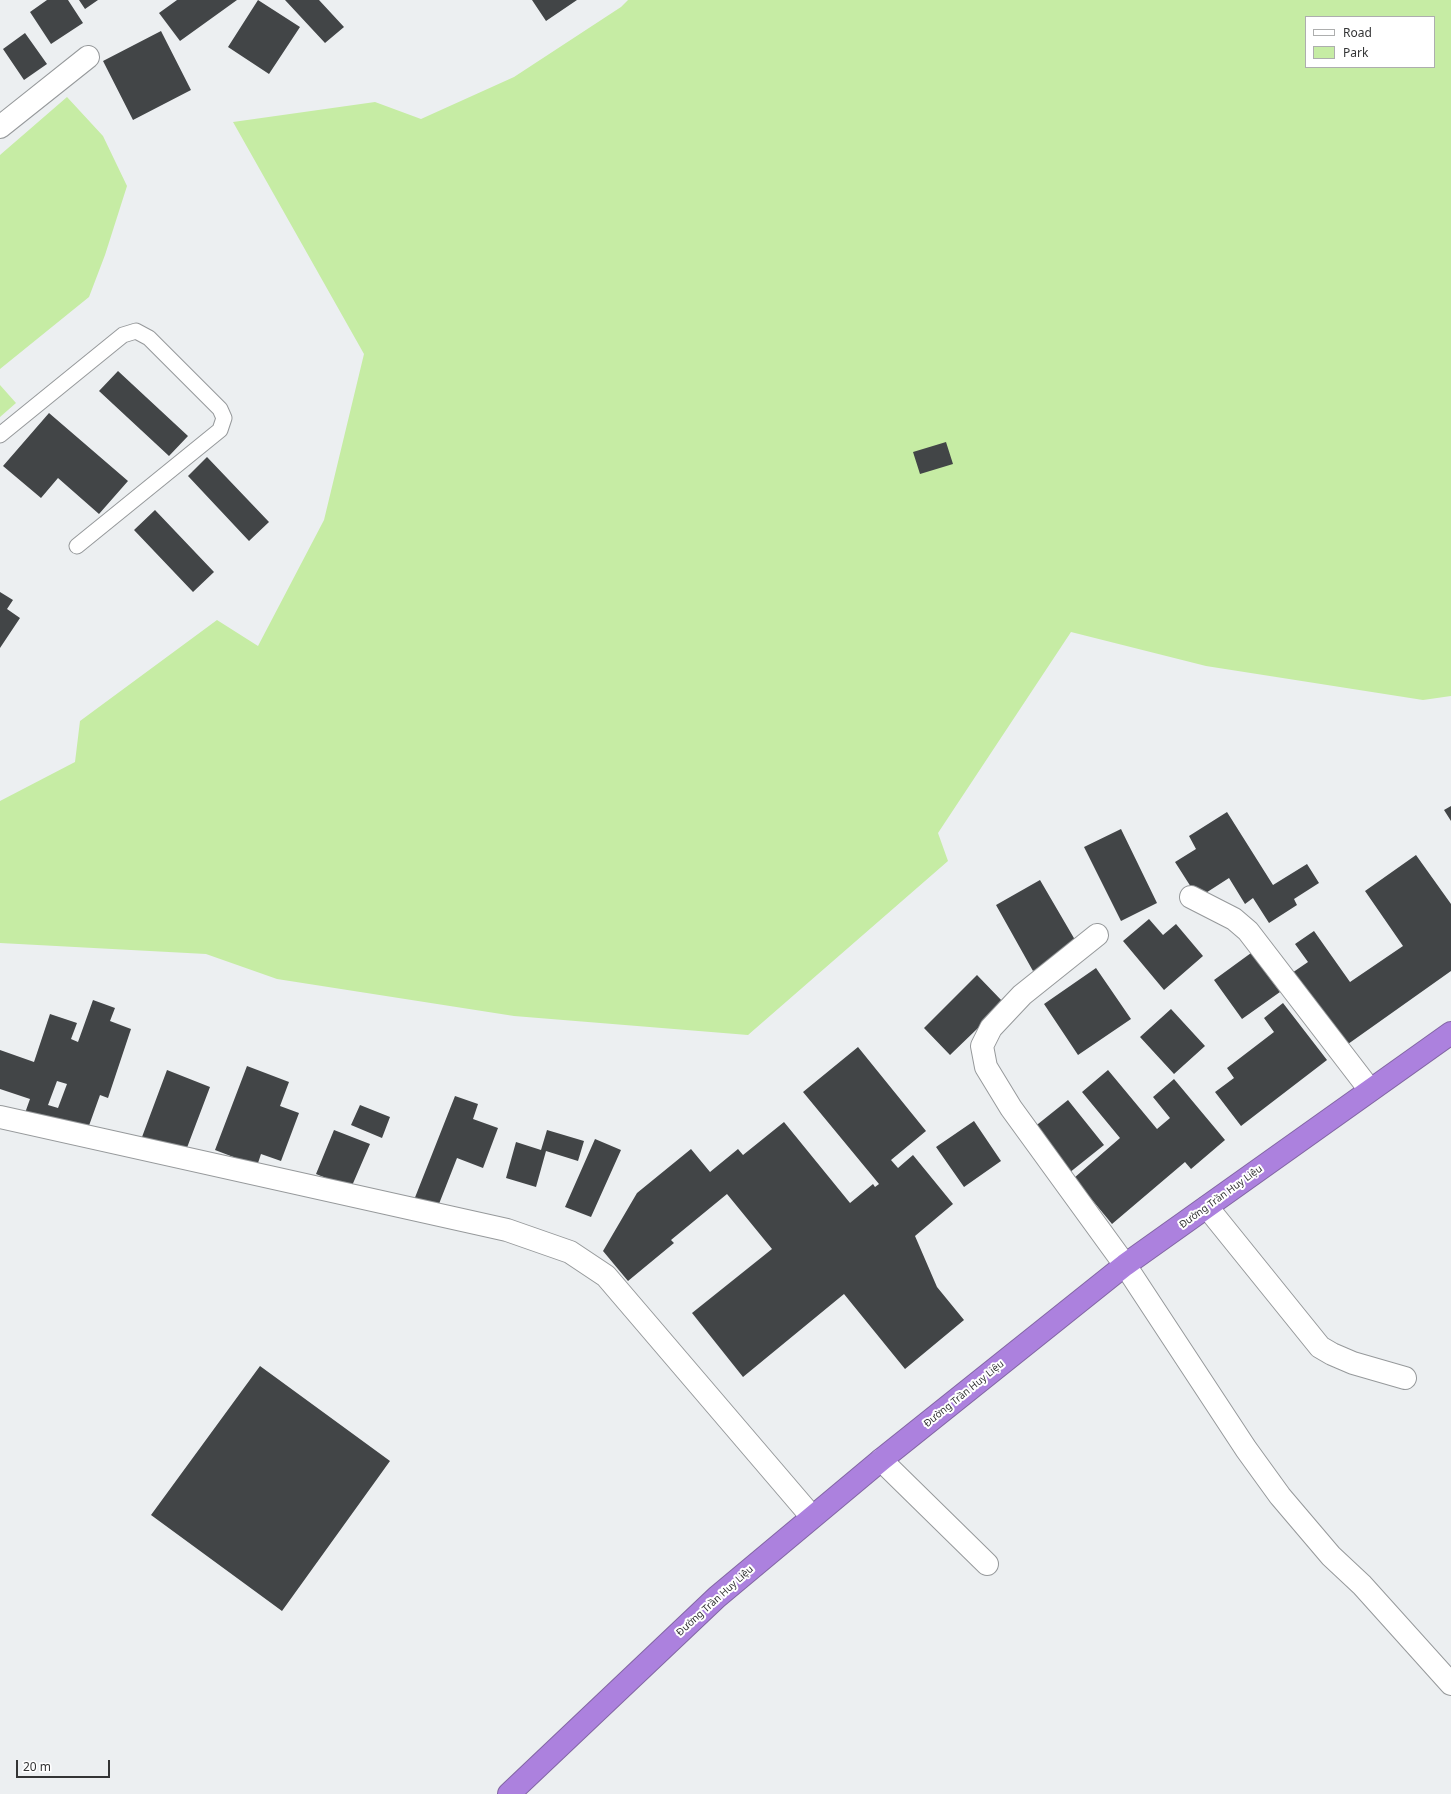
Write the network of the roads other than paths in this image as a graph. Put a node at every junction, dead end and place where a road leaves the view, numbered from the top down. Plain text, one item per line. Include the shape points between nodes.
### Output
1 (88, 58) dead end
2 (0, 127) edge
3 (0, 435) edge
4 (77, 546) dead end
5 (1192, 897) dead end
6 (1097, 935) dead end
7 (1451, 1033) edge
8 (1370, 1090) junction
9 (0, 1117) edge
10 (1207, 1207) junction
11 (1125, 1265) junction
12 (1405, 1378) dead end
13 (881, 1460) junction
14 (812, 1517) junction
15 (987, 1564) dead end
16 (1451, 1684) edge
17 (509, 1794) edge

1 - 2 street
3 - 4 lane via 123,335 136,331 149,338 220,409 224,418 220,430
5 - 8 street via 1234,919 1248,931
6 - 11 street via 1022,995 991,1028 982,1046 986,1067 1011,1108
7 - 8 highway, Đường Trần Huy Liệu
8 - 10 highway, Đường Trần Huy Liệu
9 - 14 street via 507,1230 570,1252 606,1276
10 - 11 highway, Đường Trần Huy Liệu
10 - 12 street via 1320,1347 1353,1363
11 - 13 highway, Đường Trần Huy Liệu
11 - 16 street via 1246,1449 1280,1496 1330,1556 1362,1585
13 - 14 highway, Đường Trần Huy Liệu
13 - 15 street
14 - 17 highway, Đường Trần Huy Liệu via 718,1597

